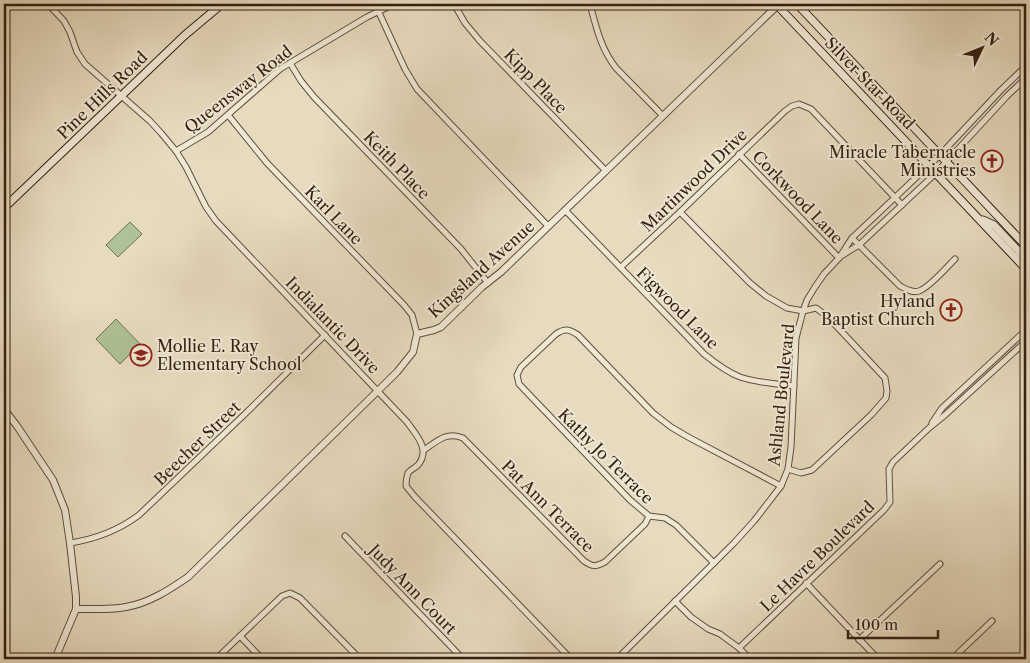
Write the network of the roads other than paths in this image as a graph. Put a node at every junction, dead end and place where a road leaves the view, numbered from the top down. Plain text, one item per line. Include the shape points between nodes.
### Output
1 (48, 4) edge
2 (222, 4) edge
3 (375, 4) edge
4 (394, 4) edge
5 (454, 4) edge
6 (590, 4) edge
7 (777, 4) edge
8 (797, 4) edge
9 (379, 11) junction
10 (290, 63) junction
11 (1026, 66) edge
12 (1026, 78) edge
13 (122, 96) junction
14 (228, 115) junction
15 (663, 116) junction
16 (176, 151) junction
17 (739, 154) junction
18 (940, 155) junction
19 (947, 162) junction
20 (929, 165) junction
21 (606, 171) junction
22 (936, 173) junction
23 (894, 197) junction
24 (902, 205) junction
25 (4, 208) edge
26 (565, 210) junction
27 (680, 212) junction
28 (980, 220) junction
29 (548, 226) junction
30 (852, 238) junction
31 (859, 245) junction
32 (1026, 246) edge
33 (839, 258) junction
34 (955, 259) dead end
35 (1026, 259) edge
36 (621, 267) junction
37 (1026, 269) edge
38 (488, 283) junction
39 (803, 310) junction
40 (1026, 330) edge
41 (417, 334) junction
42 (325, 335) junction
43 (1026, 341) edge
44 (794, 386) junction
45 (378, 391) junction
46 (4, 409) edge
47 (929, 428) junction
48 (424, 450) junction
49 (788, 469) junction
50 (781, 486) junction
51 (649, 516) junction
52 (345, 536) dead end
53 (70, 543) junction
54 (714, 563) junction
55 (940, 564) dead end
56 (806, 583) junction
57 (675, 601) junction
58 (76, 608) junction
59 (992, 621) dead end
60 (240, 636) junction
61 (860, 640) junction
62 (739, 648) junction
63 (55, 659) edge
64 (216, 659) edge
65 (262, 659) edge
66 (360, 659) edge
67 (463, 659) edge
68 (571, 659) edge
69 (617, 659) edge
70 (750, 659) edge
71 (878, 659) edge
72 (952, 659) edge

1 - 13 street, Indialantic Drive via 64,21 85,64
2 - 13 main road, Pine Hills Road
3 - 9 street
4 - 9 street, Queensway Road
5 - 21 street, Kipp Place via 480,41
6 - 15 street via 609,59
7 - 15 street, Kingsland Avenue
7 - 20 main road, Silver Star Road
8 - 18 main road, Silver Star Road
9 - 10 street, Queensway Road
9 - 29 street via 417,89
10 - 14 street, Queensway Road
10 - 38 street, Keith Place via 314,97 461,249
11 - 18 street, Ashland Boulevard
12 - 19 street, Ashland Boulevard
13 - 16 street, Indialantic Drive via 157,128
13 - 25 main road, Pine Hills Road
14 - 16 street, Queensway Road
14 - 41 street, Karl Lane via 267,163 404,305 412,315
15 - 21 street, Kingsland Avenue
16 - 42 street, Indialantic Drive via 216,221
17 - 23 street, Martinwood Drive via 785,111 799,104 811,109
17 - 27 street, Martinwood Drive
17 - 33 street, Corkwood Lane
18 - 19 main road, Silver Star Road
18 - 20 street, Ashland Boulevard
19 - 22 street, Ashland Boulevard
19 - 32 main road, Silver Star Road
20 - 22 main road, Silver Star Road
20 - 23 street, Ashland Boulevard
21 - 26 street, Kingsland Avenue
22 - 24 street, Ashland Boulevard
22 - 28 main road, Silver Star Road
23 - 24 street
23 - 30 street, Ashland Boulevard
24 - 31 street, Ashland Boulevard
26 - 29 street, Kingsland Avenue
26 - 36 street, Figwood Lane
27 - 36 street, Martinwood Drive
27 - 39 street via 766,296 787,308
28 - 35 main road via 994,225
28 - 37 main road, Silver Star Road
29 - 38 street, Kingsland Avenue
30 - 31 street
30 - 33 street, Ashland Boulevard
31 - 33 street, Ashland Boulevard
31 - 34 street via 909,291 927,287
33 - 39 street, Ashland Boulevard via 824,274
36 - 44 street, Figwood Lane via 704,354 721,367 740,376
38 - 41 street, Kingsland Avenue via 441,327
39 - 44 street, Ashland Boulevard via 796,338
39 - 49 street via 816,308 828,317 885,378 887,391 886,398 871,415 812,470 801,473
40 - 47 street, Le Havre Boulevard via 942,408
41 - 45 street, Kingsland Avenue via 409,357
42 - 45 street, Indialantic Drive
42 - 53 street, Beecher Street via 139,515 111,532
43 - 47 street, Le Havre Boulevard
44 - 49 street, Ashland Boulevard
45 - 48 street, Indialantic Drive via 407,422
45 - 58 street, Kingsland Avenue via 170,590 126,607
46 - 53 street via 53,480 65,510
47 - 56 street, Le Havre Boulevard via 889,469 890,502 884,510
48 - 51 street, Pat Ann Terrace via 443,438 463,438 591,566 605,562 645,524
48 - 68 street via 418,465 408,474 406,486
49 - 50 street, Ashland Boulevard
50 - 51 street, Kathy Jo Terrace via 671,427 653,413 578,335 571,330 562,330 521,367 517,376 520,384
50 - 54 street, Ashland Boulevard via 754,521
51 - 54 street, Kathy Jo Terrace via 665,518 676,525
52 - 67 street, Judy Ann Court
53 - 58 street
54 - 57 street, Ashland Boulevard
55 - 61 street
56 - 61 street
56 - 62 street, Le Havre Boulevard
57 - 62 street via 691,617
57 - 69 street, Ashland Boulevard
58 - 63 street
59 - 72 street
60 - 64 street
60 - 65 street
60 - 66 street via 282,596 290,593 300,598
61 - 71 street
62 - 70 street

